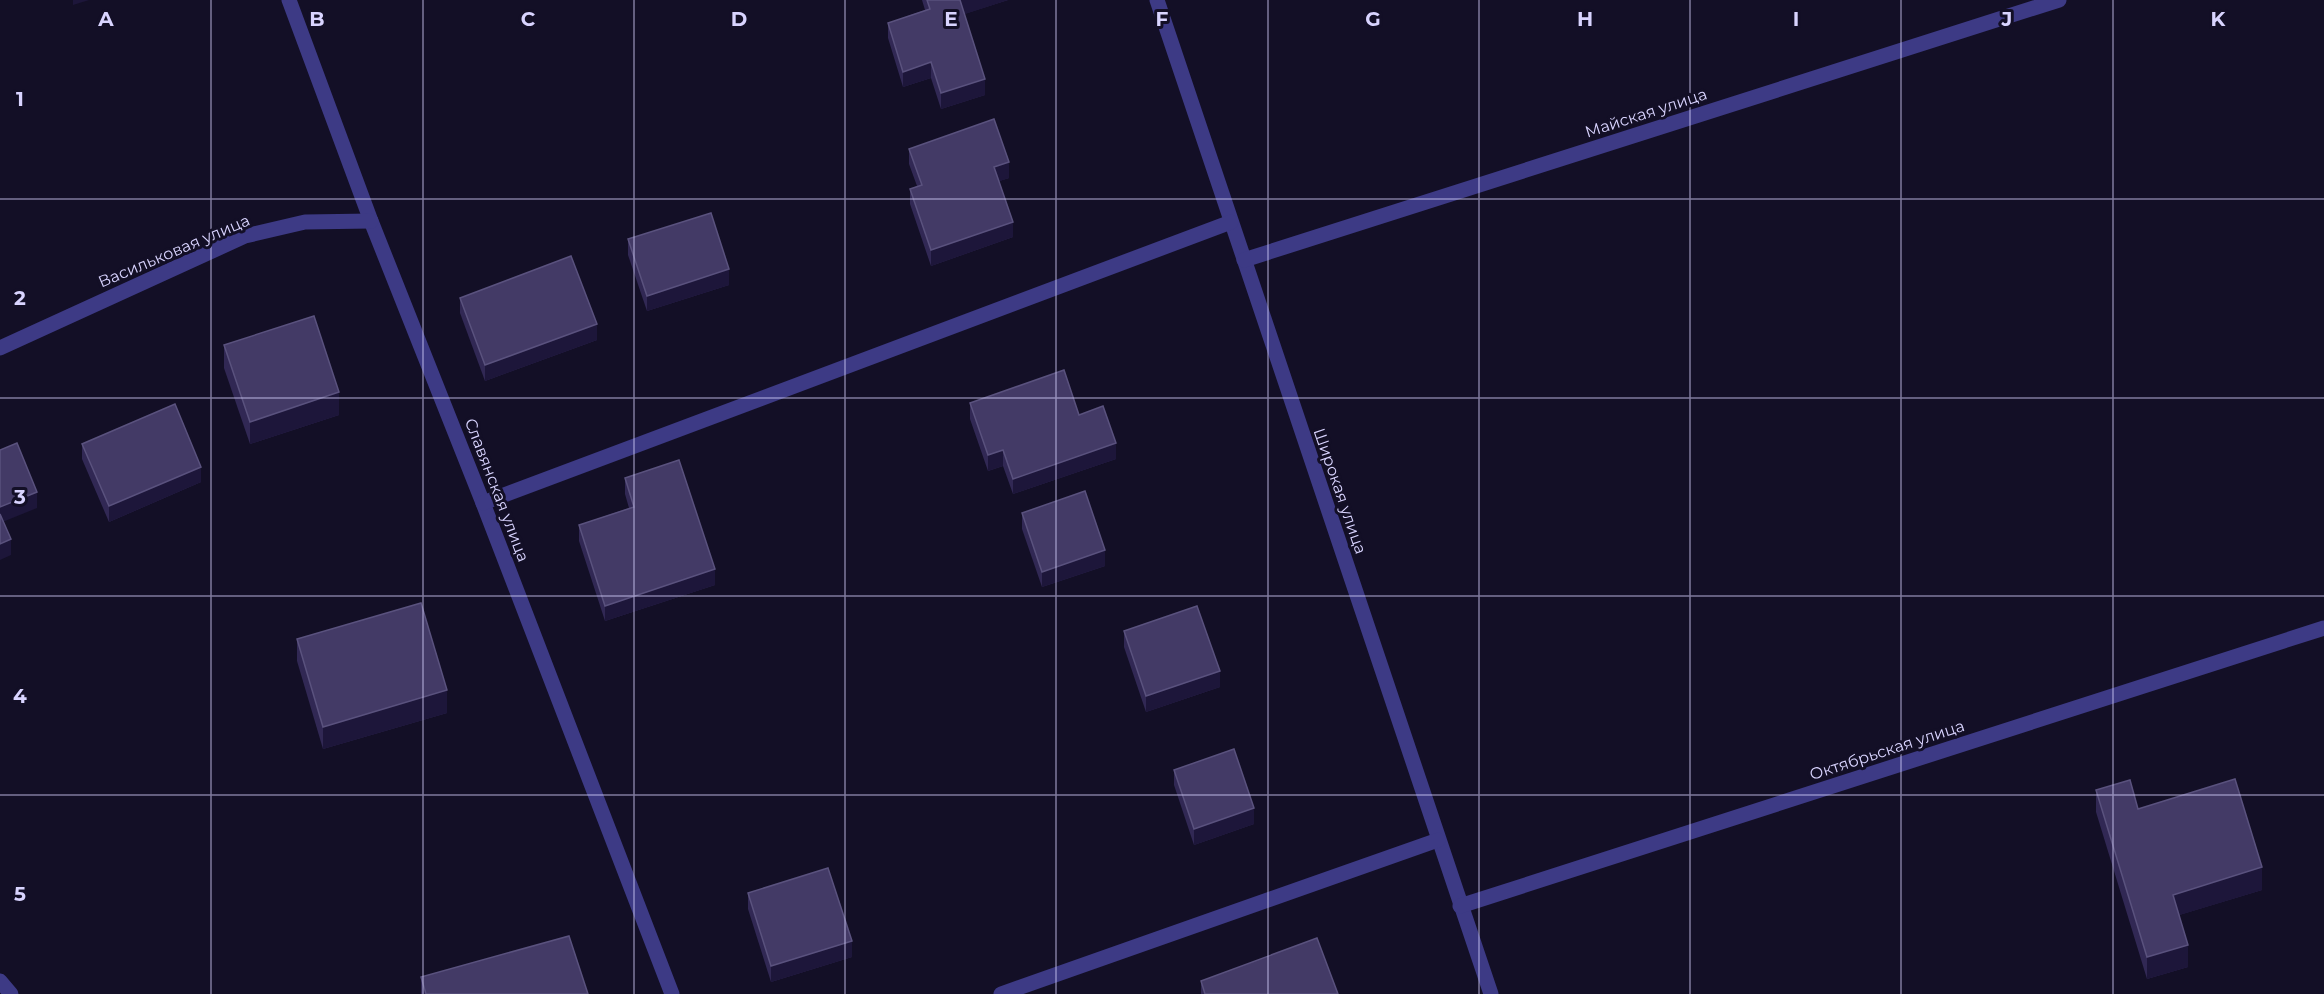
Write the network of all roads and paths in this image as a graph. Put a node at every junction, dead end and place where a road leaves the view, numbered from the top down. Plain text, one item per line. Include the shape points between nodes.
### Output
1 (289, 0) edge
2 (1157, 0) edge
3 (2059, 0) edge
4 (372, 221) junction
5 (1231, 222) junction
6 (1244, 260) junction
7 (0, 348) edge
8 (483, 503) junction
9 (2324, 628) edge
10 (1438, 840) junction
11 (1460, 906) junction
12 (0, 981) edge
13 (11, 994) edge
14 (672, 994) edge
15 (1001, 994) edge
16 (1491, 994) edge

1 - 4 street, Славянская улица
2 - 5 street, Широкая улица
3 - 6 street, Майская улица
4 - 7 street, Васильковая улица via 306,222 245,236
4 - 8 street, Славянская улица
5 - 6 street, Широкая улица
5 - 8 street
6 - 10 street, Широкая улица
8 - 14 street, Славянская улица
9 - 11 street, Октябрьская улица
10 - 11 street, Широкая улица
10 - 15 street
11 - 16 street, Широкая улица
12 - 13 street

